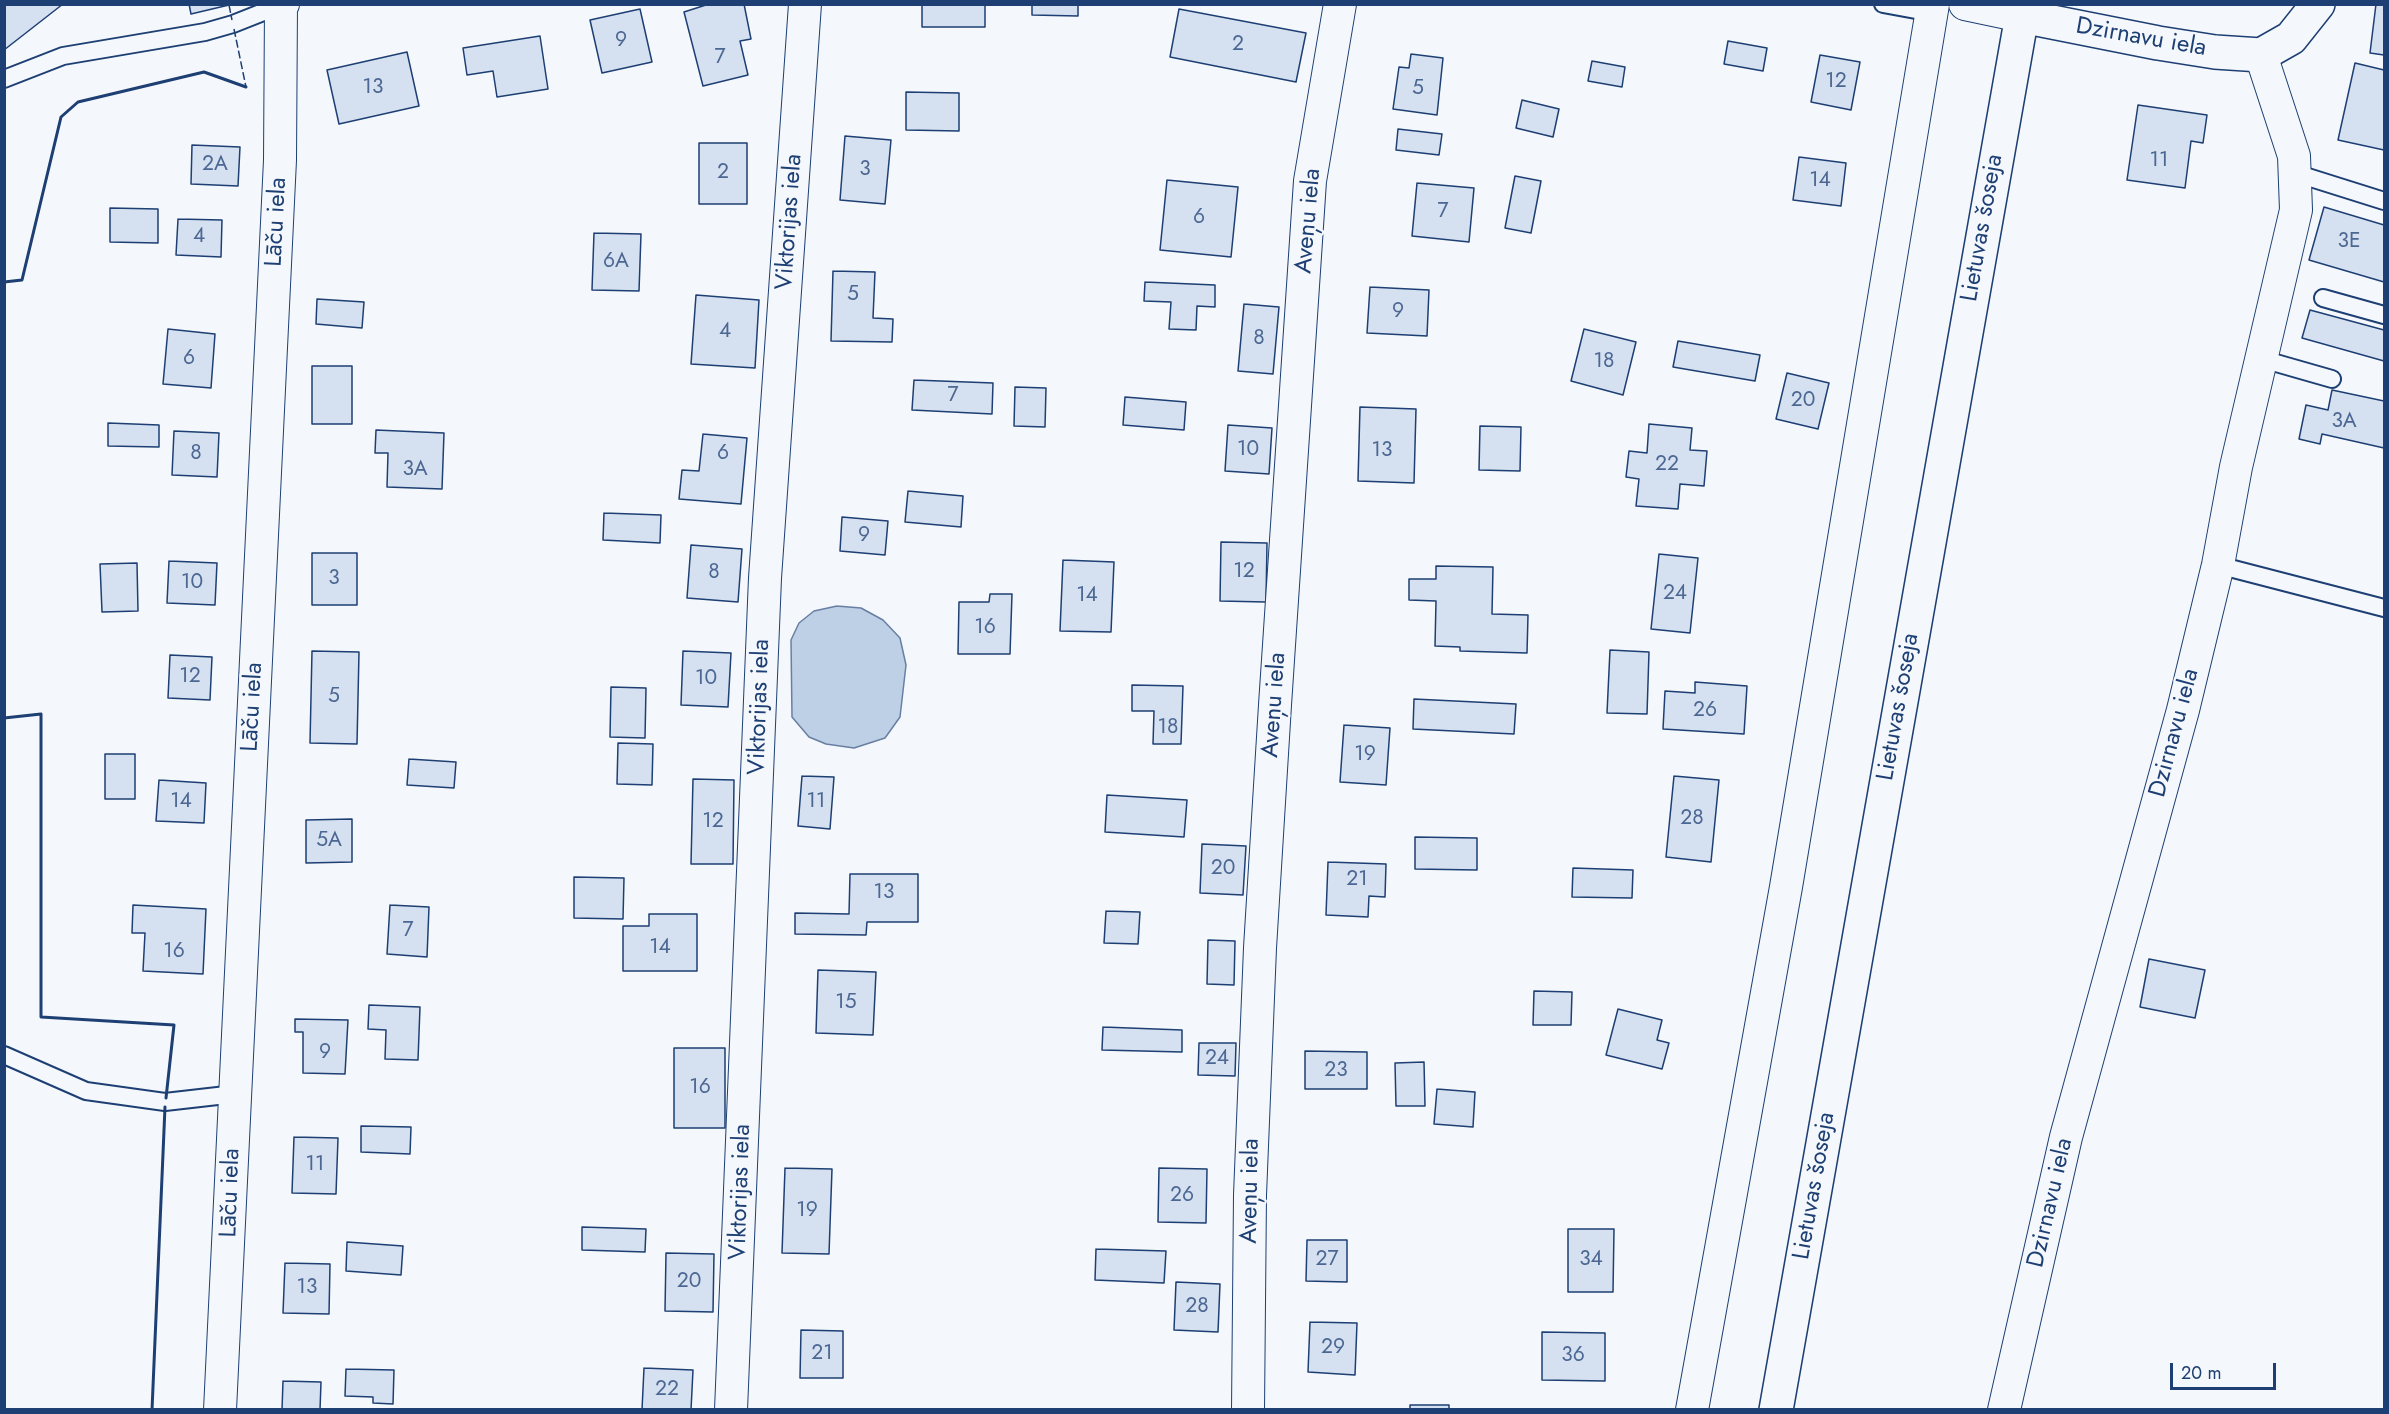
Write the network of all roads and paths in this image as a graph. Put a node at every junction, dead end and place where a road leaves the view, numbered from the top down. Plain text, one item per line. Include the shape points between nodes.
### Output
1 (805, 4) edge
2 (1340, 4) edge
3 (1883, 4) edge
4 (1965, 4) edge
5 (2318, 4) edge
6 (281, 5) edge
7 (1933, 9) edge
8 (2023, 10) edge
9 (2261, 55) junction
10 (4, 79) edge
11 (2295, 172) junction
12 (2385, 201) edge
13 (2323, 298) dead end
14 (2385, 315) edge
15 (2262, 359) junction
16 (2332, 379) dead end
17 (2218, 565) junction
18 (2385, 608) edge
19 (4, 1055) edge
20 (235, 1094) junction
21 (220, 1410) edge
22 (731, 1410) edge
23 (1248, 1410) edge
24 (1692, 1410) edge
25 (1776, 1410) edge
26 (2004, 1410) edge

1 - 22 street, Viktorijas iela via 765,578
2 - 23 street, Aveņu iela via 1310,181 1275,693 1250,1195
3 - 7 lane
4 - 8 street
5 - 9 main road via 2291,38
6 - 10 lane via 204,32 63,56
6 - 20 street, Lāču iela via 280,160
7 - 24 street via 1786,886
8 - 9 main road, Dzirnavu iela via 2158,43
8 - 25 main road, Lietuvas šoseja
9 - 11 street, Dzirnavu iela via 2294,156
11 - 12 lane
11 - 15 street, Dzirnavu iela via 2296,210
13 - 14 lane
15 - 16 lane
15 - 17 street, Dzirnavu iela
17 - 18 lane
17 - 26 street, Dzirnavu iela via 2183,710 2066,1137
19 - 20 lane via 86,1090 165,1102
20 - 21 street, Lāču iela

